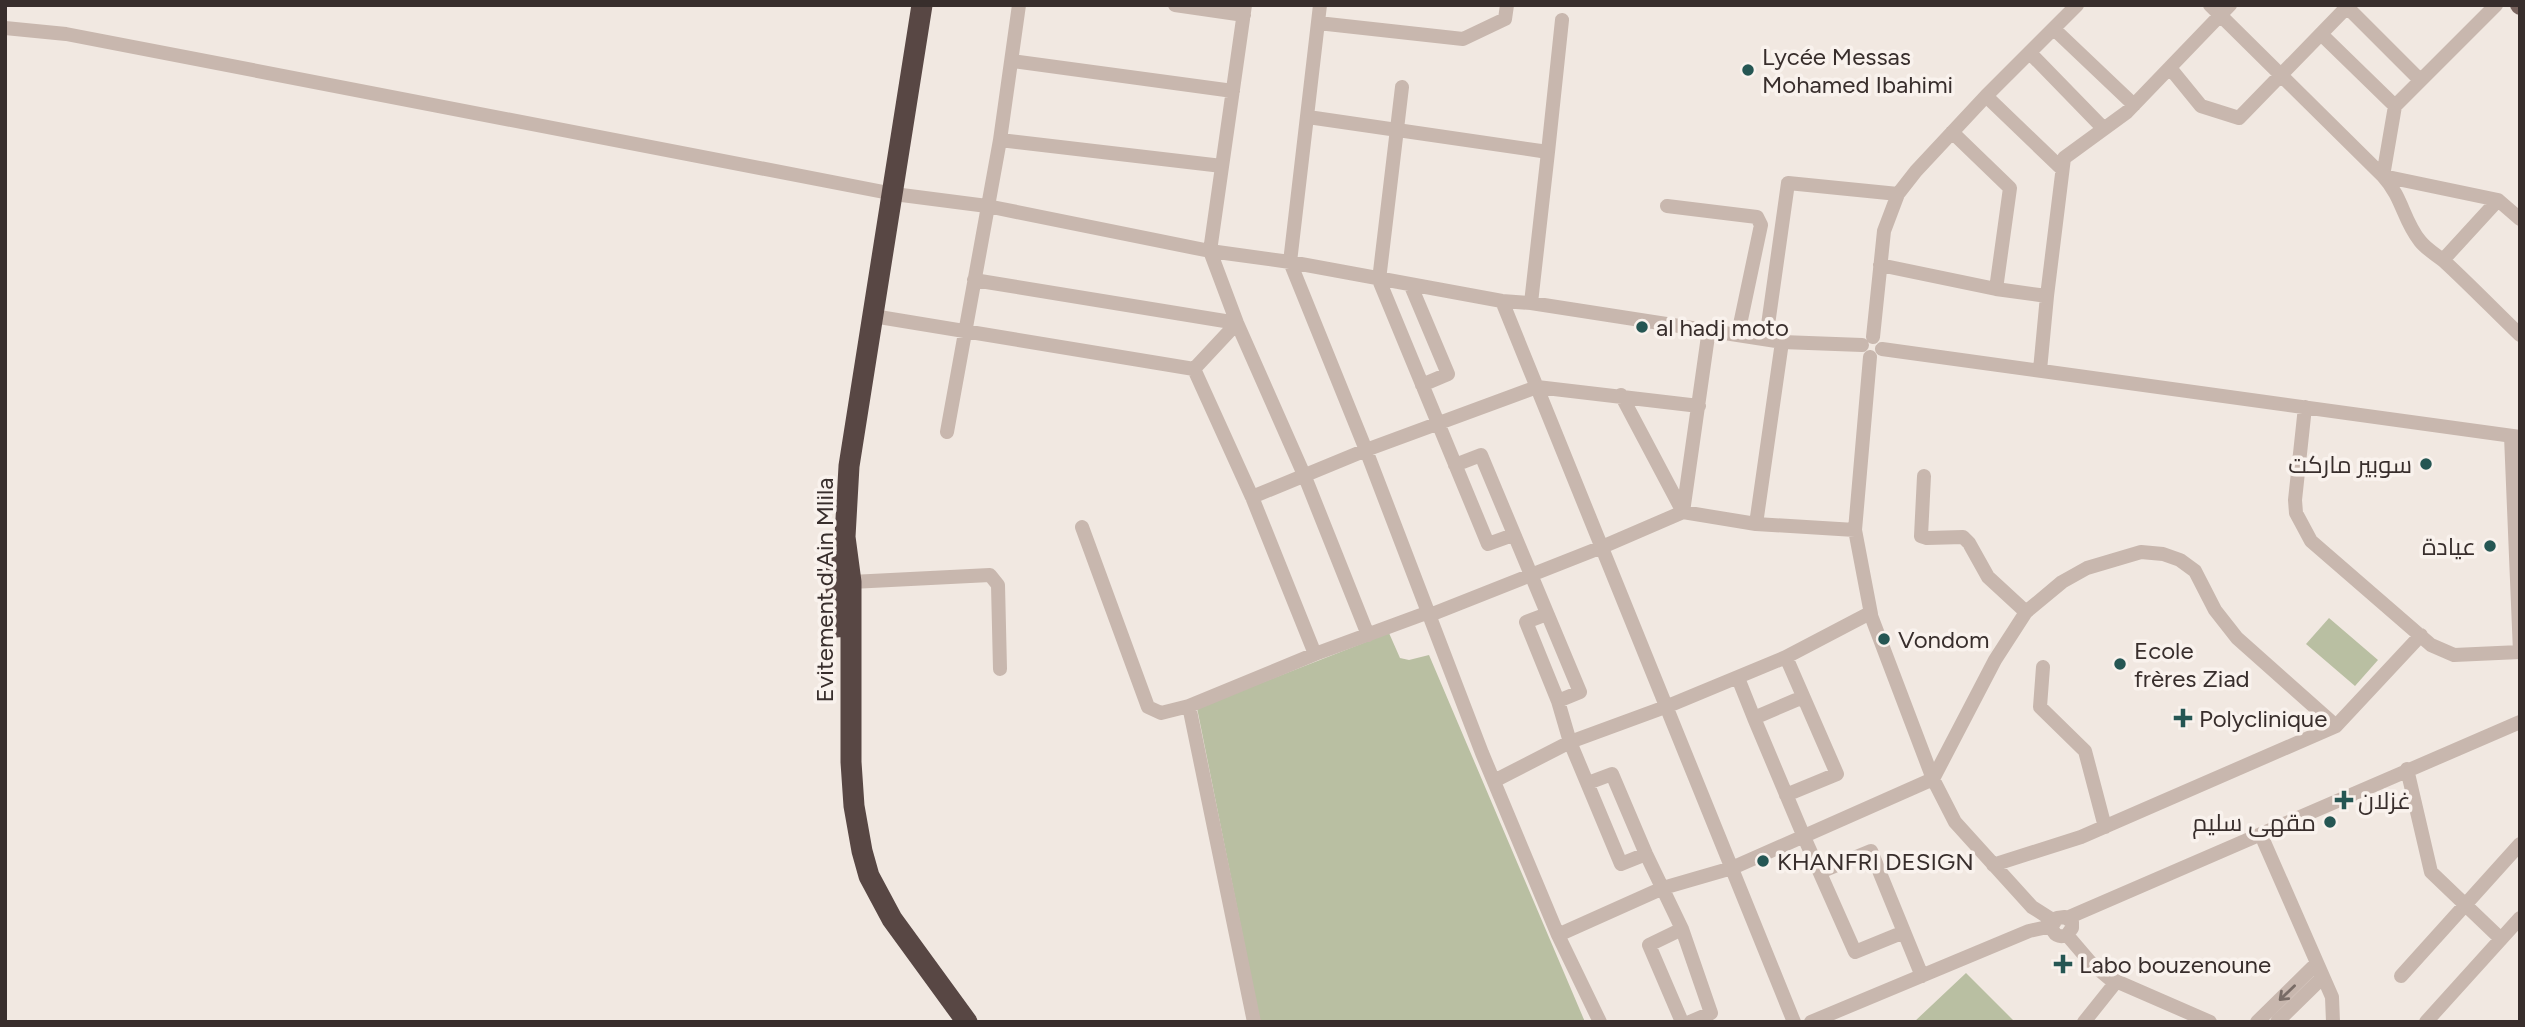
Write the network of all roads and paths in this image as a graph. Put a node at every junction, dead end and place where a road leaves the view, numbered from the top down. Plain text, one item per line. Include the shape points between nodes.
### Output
1 (911, 5) edge
2 (922, 5) edge
3 (1019, 5) edge
4 (1175, 5) edge
5 (1320, 5) edge
6 (1507, 5) edge
7 (2077, 5) edge
8 (2496, 5) edge
9 (2346, 6) edge
10 (2220, 9) edge
11 (1244, 10) edge
12 (1562, 20) dead end
13 (1318, 23) junction
14 (5, 28) edge
15 (2054, 29) junction
16 (2320, 34) junction
17 (2029, 53) junction
18 (1012, 61) junction
19 (2169, 68) junction
20 (2280, 75) junction
21 (2420, 80) junction
22 (1402, 87) dead end
23 (1233, 91) junction
24 (1986, 96) junction
25 (2134, 105) junction
26 (2395, 106) junction
27 (1308, 117) junction
28 (2104, 129) junction
29 (1396, 130) junction
30 (1952, 132) junction
31 (1000, 140) junction
32 (1548, 152) junction
33 (1222, 166) junction
34 (2062, 169) junction
35 (2383, 176) junction
36 (888, 192) junction
37 (1898, 194) junction
38 (2498, 200) junction
39 (987, 206) junction
40 (1667, 206) dead end
41 (2519, 216) edge
42 (1210, 251) junction
43 (2443, 260) junction
44 (1290, 262) junction
45 (1880, 265) junction
46 (974, 280) junction
47 (1380, 280) junction
48 (1411, 286) junction
49 (1996, 289) junction
50 (2046, 296) junction
51 (1502, 301) junction
52 (1531, 303) junction
53 (873, 316) junction
54 (1237, 323) junction
55 (1709, 329) junction
56 (966, 330) junction
57 (1738, 334) junction
58 (2520, 335) edge
59 (1766, 339) junction
60 (1782, 342) junction
61 (1872, 347) junction
62 (1194, 369) junction
63 (2040, 370) junction
64 (1422, 385) junction
65 (1536, 387) junction
66 (1621, 395) junction
67 (1699, 406) junction
68 (2305, 407) junction
69 (1438, 423) junction
70 (947, 432) dead end
71 (2516, 437) edge
72 (1366, 450) junction
73 (1455, 465) junction
74 (1924, 476) dead end
75 (1305, 477) junction
76 (1252, 497) junction
77 (1683, 512) junction
78 (1756, 523) junction
79 (1082, 527) dead end
80 (1855, 530) junction
81 (1513, 535) junction
82 (1602, 547) junction
83 (1530, 576) junction
84 (851, 582) junction
85 (2026, 611) junction
86 (1430, 613) junction
87 (1870, 613) junction
88 (1546, 614) junction
89 (1368, 635) junction
90 (2421, 635) junction
91 (2520, 652) edge
92 (1315, 654) junction
93 (1786, 657) junction
94 (2043, 667) dead end
95 (1000, 668) dead end
96 (1738, 678) junction
97 (1803, 697) junction
98 (1558, 701) junction
99 (1189, 706) junction
100 (1668, 706) junction
101 (1754, 718) junction
102 (2336, 726) junction
103 (2517, 727) edge
104 (1570, 742) junction
105 (2407, 769) junction
106 (1933, 779) junction
107 (1494, 780) junction
108 (1588, 783) junction
109 (1786, 795) junction
110 (2105, 827) junction
111 (2261, 835) junction
112 (1804, 837) junction
113 (2520, 844) edge
114 (1646, 854) junction
115 (1993, 865) junction
116 (1732, 868) junction
117 (1820, 872) junction
118 (1663, 888) junction
119 (2465, 905) junction
120 (2520, 918) edge
121 (2058, 922) junction
122 (1682, 929) junction
123 (1904, 932) junction
124 (1558, 935) junction
125 (2501, 939) junction
126 (2320, 970) junction
127 (1922, 976) junction
128 (2401, 976) dead end
129 (2116, 982) junction
130 (1845, 1007) junction
131 (950, 1022) edge
132 (967, 1022) edge
133 (1254, 1022) edge
134 (1600, 1022) edge
135 (1682, 1022) edge
136 (1690, 1022) edge
137 (1794, 1022) edge
138 (1811, 1022) edge
139 (1852, 1022) edge
140 (2084, 1022) edge
141 (2210, 1022) edge
142 (2257, 1022) edge
143 (2277, 1022) edge
144 (2333, 1022) edge
145 (2426, 1022) edge

1 - 36 highway, Evitement d'Ain Mlila
2 - 36 highway, Evitement d'Ain Mlila
3 - 18 street
4 - 11 street
5 - 13 street
6 - 13 street via 1505,19 1462,39
7 - 15 street
8 - 21 street
9 - 16 street
9 - 21 street
10 - 19 street
10 - 20 street
11 - 23 street
12 - 32 street
13 - 27 street
14 - 36 street via 66,34
15 - 17 street
15 - 25 street
16 - 20 street
16 - 26 street
17 - 24 street
17 - 28 street
18 - 23 street
18 - 31 street
19 - 20 street via 2201,106 2239,118
19 - 25 street
20 - 35 street
21 - 26 street
22 - 29 street
23 - 33 street
24 - 30 street
24 - 34 street
25 - 28 street
26 - 35 street
27 - 29 street
27 - 44 street
28 - 34 street via 2064,158
29 - 32 street
29 - 47 street
30 - 37 street
30 - 49 street via 2010,188
31 - 33 street
31 - 39 street
32 - 52 street
33 - 42 street
34 - 50 street
35 - 38 street
35 - 43 street via 2395,190 2409,227
36 - 39 street
36 - 53 highway, Evitement d'Ain Mlila
36 - 131 highway, Evitement d'Ain Mlila via 843,418 836,486 839,766 849,850 858,881 887,936
37 - 45 street via 1888,218
37 - 59 street via 1788,183
38 - 41 street
38 - 43 street
39 - 42 street
39 - 46 street
40 - 57 street via 1757,217 1761,225
42 - 44 street
42 - 54 street
43 - 58 street
44 - 47 street
44 - 72 street
45 - 49 street
45 - 61 street
46 - 54 street
46 - 56 street
47 - 48 street
47 - 64 street
48 - 51 street
48 - 64 street via 1448,374
49 - 50 street
50 - 63 street
51 - 52 street
51 - 65 street
52 - 55 street
53 - 56 street
53 - 84 highway, Evitement d'Ain Mlila via 846,497
54 - 62 street
54 - 75 street
55 - 57 street
55 - 67 street
56 - 62 street
56 - 70 street
57 - 59 street
59 - 60 street
60 - 61 street
60 - 78 street
61 - 63 street
61 - 80 street
62 - 76 street
63 - 68 street
64 - 69 street
65 - 66 street
65 - 69 street
65 - 82 street
66 - 67 street
66 - 77 street
67 - 77 street
68 - 71 street
68 - 90 street via 2295,500 2302,526 2311,541
69 - 72 street
69 - 73 street
71 - 91 street
72 - 75 street
72 - 86 street
73 - 81 street via 1488,544
73 - 81 street via 1481,455
74 - 85 street via 1921,536 1963,537 1988,577
75 - 76 street
75 - 89 street
76 - 92 street
77 - 78 street
77 - 82 street
78 - 80 street
79 - 99 street via 1148,707 1161,713
80 - 87 street
81 - 83 street
82 - 83 street
82 - 100 street
83 - 86 street
83 - 88 street
84 - 95 street via 990,575 998,585
84 - 132 highway, Evitement d'Ain Mlila via 851,762 862,852 869,876 897,928
85 - 102 street via 2087,568 2141,552 2180,560 2195,571 2215,610 2237,638
85 - 106 street via 1994,660
86 - 89 street
86 - 107 street
87 - 93 street
87 - 106 street
88 - 98 street via 1526,622
88 - 98 street via 1580,692
89 - 92 street
90 - 91 street via 2454,655
90 - 102 street
92 - 99 street
93 - 96 street
93 - 97 street
94 - 110 street via 2040,707 2085,751
96 - 100 street
96 - 101 street
97 - 101 street
97 - 109 street via 1837,774
98 - 104 street
99 - 133 street
100 - 104 street
100 - 116 street
101 - 109 street
102 - 110 street
103 - 105 street
104 - 107 street
104 - 108 street
105 - 111 street
105 - 119 street via 2431,872
106 - 112 street
106 - 115 street via 1955,822
107 - 124 street
108 - 114 street via 1612,774
108 - 114 street via 1621,864
109 - 112 street
110 - 115 street
111 - 121 street
111 - 126 street
112 - 116 street
112 - 117 street
113 - 119 street
114 - 118 street
115 - 121 street via 2032,907
116 - 118 street
116 - 137 street
117 - 123 street via 1855,952
117 - 123 street via 1871,852
118 - 122 street
118 - 124 street
119 - 125 street
119 - 128 street
120 - 125 street
121 - 127 street
121 - 129 street via 2071,922 2067,935 2096,969
122 - 135 street via 1649,945
122 - 136 street via 1711,1013
123 - 127 street
124 - 134 street
125 - 145 street
126 -> 142 street
126 - 143 street
126 - 144 street via 2333,1001
127 - 130 street
129 - 140 street
129 - 141 street
130 - 138 street
130 - 139 street

